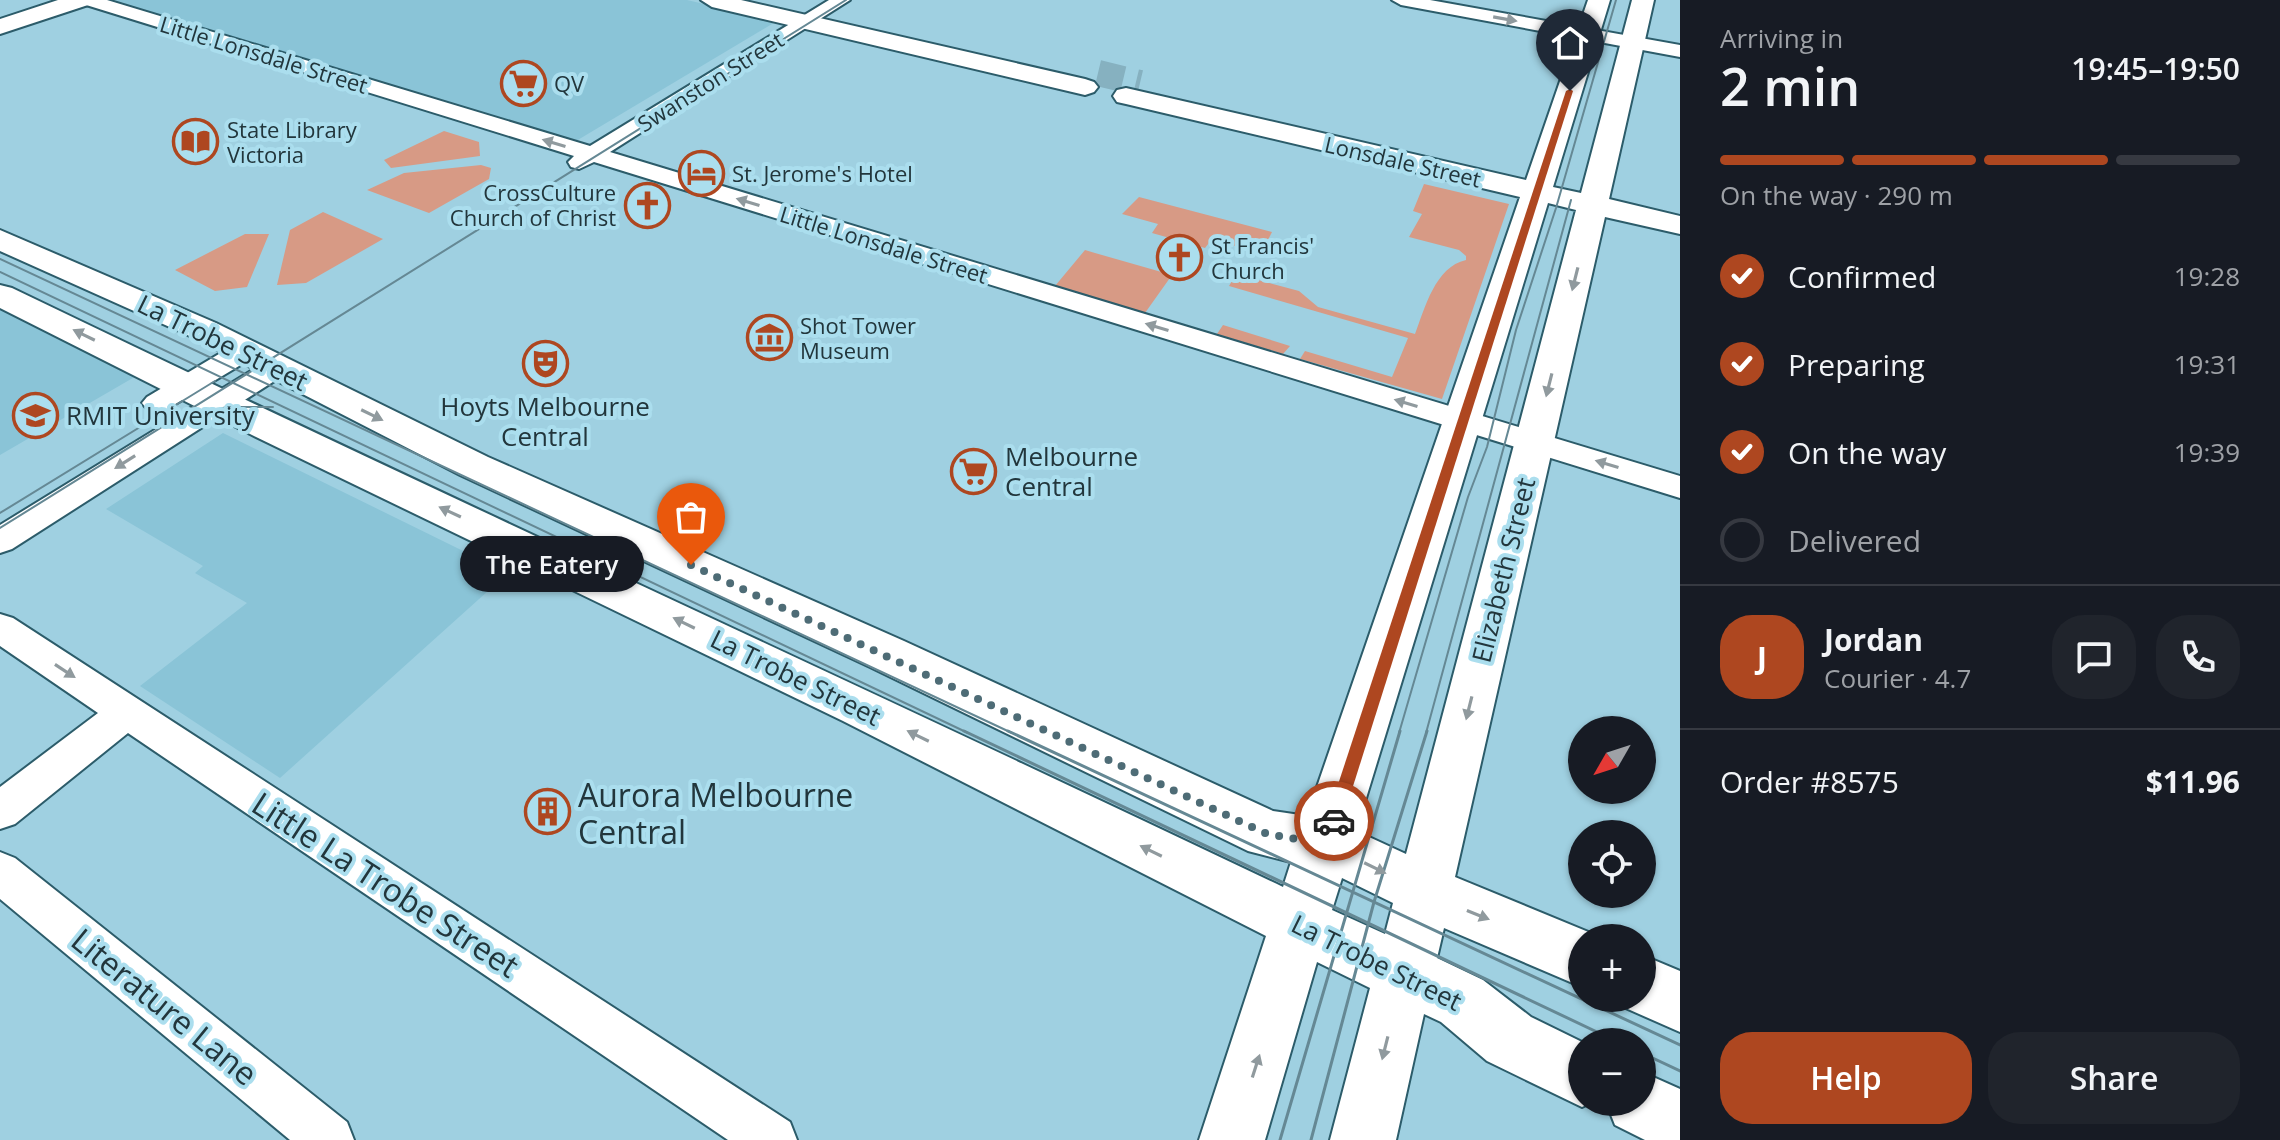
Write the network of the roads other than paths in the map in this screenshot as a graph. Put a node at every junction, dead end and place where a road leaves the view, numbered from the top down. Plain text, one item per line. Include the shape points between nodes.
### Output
1 (35, 0) edge
2 (80, 0) edge
3 (89, 0) edge
4 (778, 0) edge
5 (1401, 0) edge
6 (1599, 0) edge
7 (1643, 0) edge
8 (726, 1) edge
9 (824, 11) edge
10 (0, 12) edge
11 (0, 27) edge
12 (1589, 34) junction
13 (1633, 42) junction
14 (1680, 51) edge
15 (1092, 80) tunnel mouth
16 (1133, 89) tunnel mouth
17 (585, 159) junction
18 (1540, 183) junction
19 (1595, 196) junction
20 (1680, 205) edge
21 (1680, 225) edge
22 (0, 239) edge
23 (0, 295) edge
24 (260, 359) junction
25 (171, 394) junction
26 (220, 403) junction
27 (1463, 420) junction
28 (1534, 442) junction
29 (1680, 487) edge
30 (0, 541) edge
31 (0, 628) edge
32 (128, 712) junction
33 (0, 811) edge
34 (1327, 844) junction
35 (0, 872) edge
36 (1424, 891) junction
37 (1299, 924) junction
38 (1568, 952) edge
39 (1405, 973) junction
40 (1656, 991) edge
41 (1680, 1002) edge
42 (1568, 1068) edge
43 (1656, 1111) edge
44 (1680, 1123) edge
45 (746, 1133) edge
46 (329, 1140) edge
47 (1232, 1140) edge
48 (1363, 1140) edge

1 - 10 street
2 - 11 street
17 -> 3 street, Little Lonsdale Street
4 - 9 street
5 -> 12 street
6 - 12 street
7 - 13 street, Elizabeth Street
8 - 9 street
9 - 15 street
9 - 17 street, Swanston Street
12 - 13 street
12 - 18 street
13 - 14 street
13 - 19 street, Elizabeth Street
16 - 18 street, Lonsdale Street
27 -> 17 street, Little Lonsdale Street
18 - 19 street, Lonsdale Street
18 - 27 street
19 - 20 street, Lonsdale Street
19 - 21 street, Lonsdale Street
19 -> 28 street, Elizabeth Street
22 - 24 street, La Trobe Street
25 -> 23 street, La Trobe Street
24 - 25 street
24 - 26 street
24 -> 34 street, La Trobe Street via 474,466 1267,834
25 - 26 street, La Trobe Street
26 -> 30 street
37 -> 26 street, La Trobe Street via 845,700
27 - 28 street, Little Lonsdale Street
27 - 34 street
29 -> 28 street, Little Lonsdale Street
28 -> 36 street, Elizabeth Street
31 -> 32 street, Little La Trobe Street
32 - 33 street
32 - 45 street, Little La Trobe Street
34 -> 36 street, La Trobe Street
34 - 37 street
35 - 46 street, Literature Lane
36 -> 38 street, La Trobe Street
36 - 39 street, Elizabeth Street
37 - 39 street, La Trobe Street
47 -> 37 street
39 - 42 street, La Trobe Street via 1462,1001 1509,1039
39 -> 48 street, Elizabeth Street
40 - 41 street
43 - 44 street

